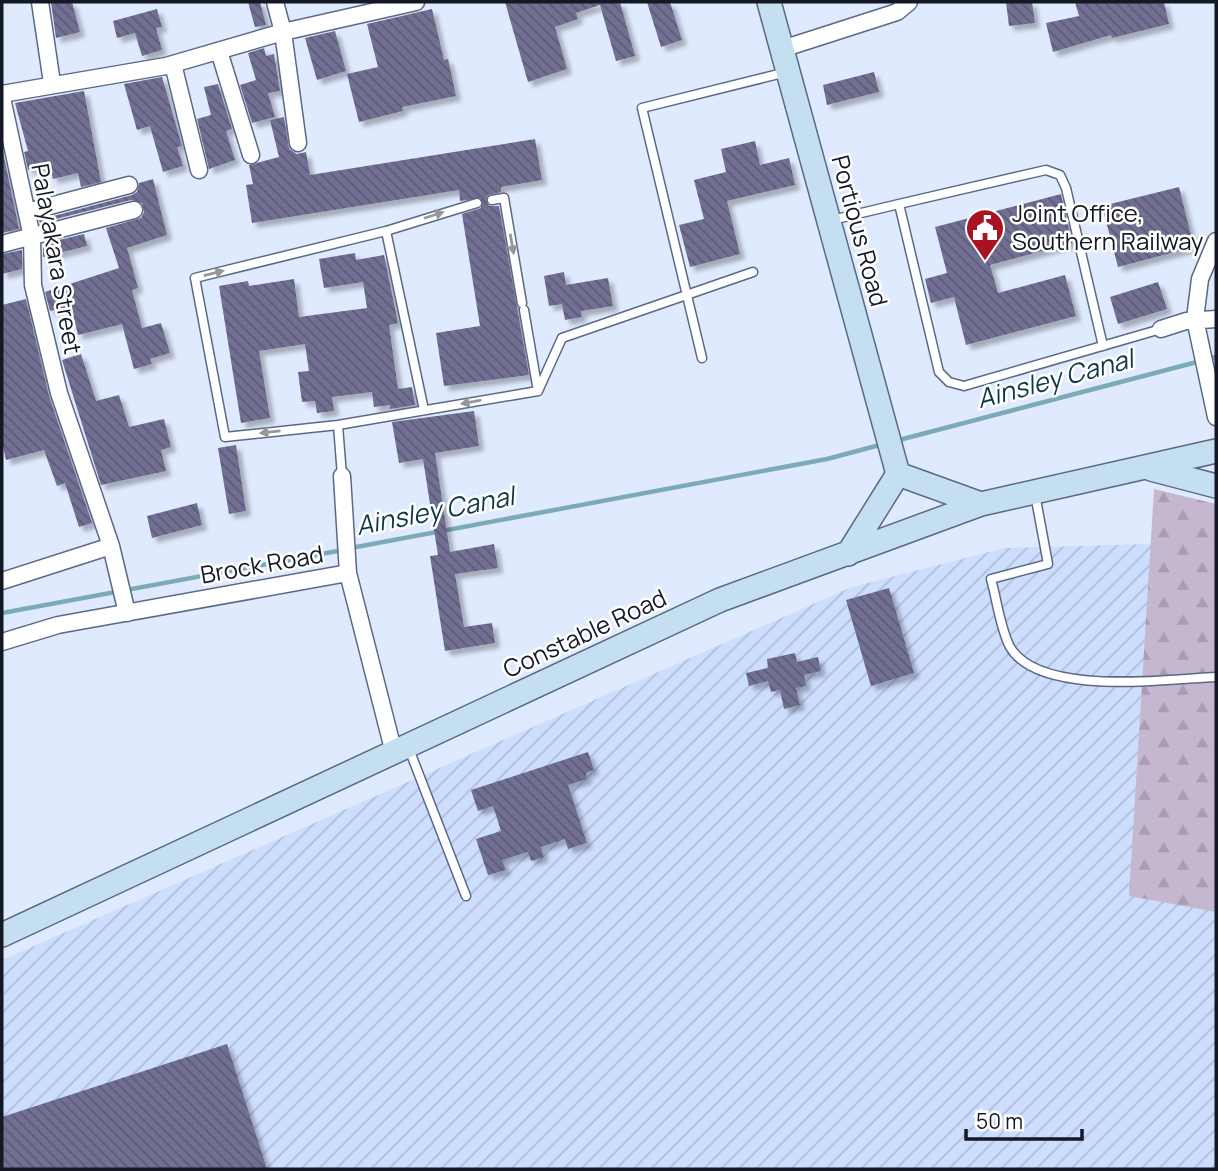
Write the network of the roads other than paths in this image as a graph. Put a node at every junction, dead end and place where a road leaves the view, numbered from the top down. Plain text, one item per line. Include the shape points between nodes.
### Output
1 (40, 2) edge
2 (275, 2) edge
3 (416, 2) edge
4 (769, 2) edge
5 (909, 2) edge
6 (283, 32) junction
7 (782, 49) junction
8 (219, 51) junction
9 (173, 64) junction
10 (788, 72) junction
11 (52, 83) junction
12 (2, 96) edge
13 (298, 143) dead end
14 (251, 155) dead end
15 (199, 170) dead end
16 (129, 185) dead end
17 (492, 200) dead end
18 (477, 203) dead end
19 (899, 205) junction
20 (134, 210) dead end
21 (27, 212) junction
22 (829, 221) junction
23 (386, 231) junction
24 (32, 237) junction
25 (1216, 241) edge
26 (2, 244) edge
27 (753, 272) dead end
28 (685, 296) junction
29 (1195, 319) junction
30 (1216, 319) edge
31 (1160, 329) joint
32 (1102, 346) junction
33 (702, 358) dead end
34 (538, 391) junction
35 (424, 410) junction
36 (1216, 417) edge
37 (338, 425) junction
38 (1216, 451) edge
39 (1148, 468) junction
40 (898, 474) junction
41 (342, 476) joint
42 (1216, 486) edge
43 (1035, 493) junction
44 (981, 504) junction
45 (111, 546) junction
46 (848, 554) junction
47 (347, 557) junction
48 (2, 581) edge
49 (127, 613) junction
50 (2, 642) edge
51 (1216, 677) edge
52 (401, 750) junction
53 (466, 896) dead end
54 (2, 935) edge

1 - 11 street
2 - 6 street
3 - 6 street
4 - 7 main road, Portious Road
5 - 7 street via 897,12
6 - 8 street
6 - 13 street
7 - 10 main road, Portious Road
8 - 9 street
8 - 14 street
9 - 11 street
9 - 15 street
10 - 22 main road, Portious Road
10 - 28 lane via 642,108
11 - 12 street
12 - 21 street, Palayakara Street
16 - 21 street
17 -> 34 lane via 504,198
23 -> 18 lane
19 - 22 lane
19 - 32 lane via 1046,170 1060,175
19 - 32 lane via 939,372 949,382 964,386
20 - 24 street
21 - 24 street, Palayakara Street
22 - 40 main road, Portious Road
23 - 35 lane
37 -> 23 lane via 225,437 195,278
24 - 26 street
24 - 45 street, Palayakara Street via 33,285 59,393
25 - 29 street via 1200,279
27 - 28 lane
28 - 33 lane
28 - 34 lane via 562,338
29 - 30 street
29 - 31 street
29 - 36 street
31 - 32 lane
34 -> 35 lane
35 - 37 lane
37 - 41 lane
38 - 39 main road, Constable Road
39 - 42 main road
39 - 43 main road, Constable Road
40 - 44 main road
40 - 46 main road
41 - 47 street
43 - 44 main road, Constable Road
43 - 51 lane via 1048,564 991,579 1011,648 1041,672 1087,682
44 - 46 main road, Constable Road
45 - 48 street
45 - 49 street, Palayakara Street
46 - 52 main road, Constable Road via 720,600
47 - 49 street, Brock Road
47 - 52 street, Brock Road
49 - 50 street, Brock Road via 58,625
52 - 53 lane
52 - 54 main road, Constable Road

